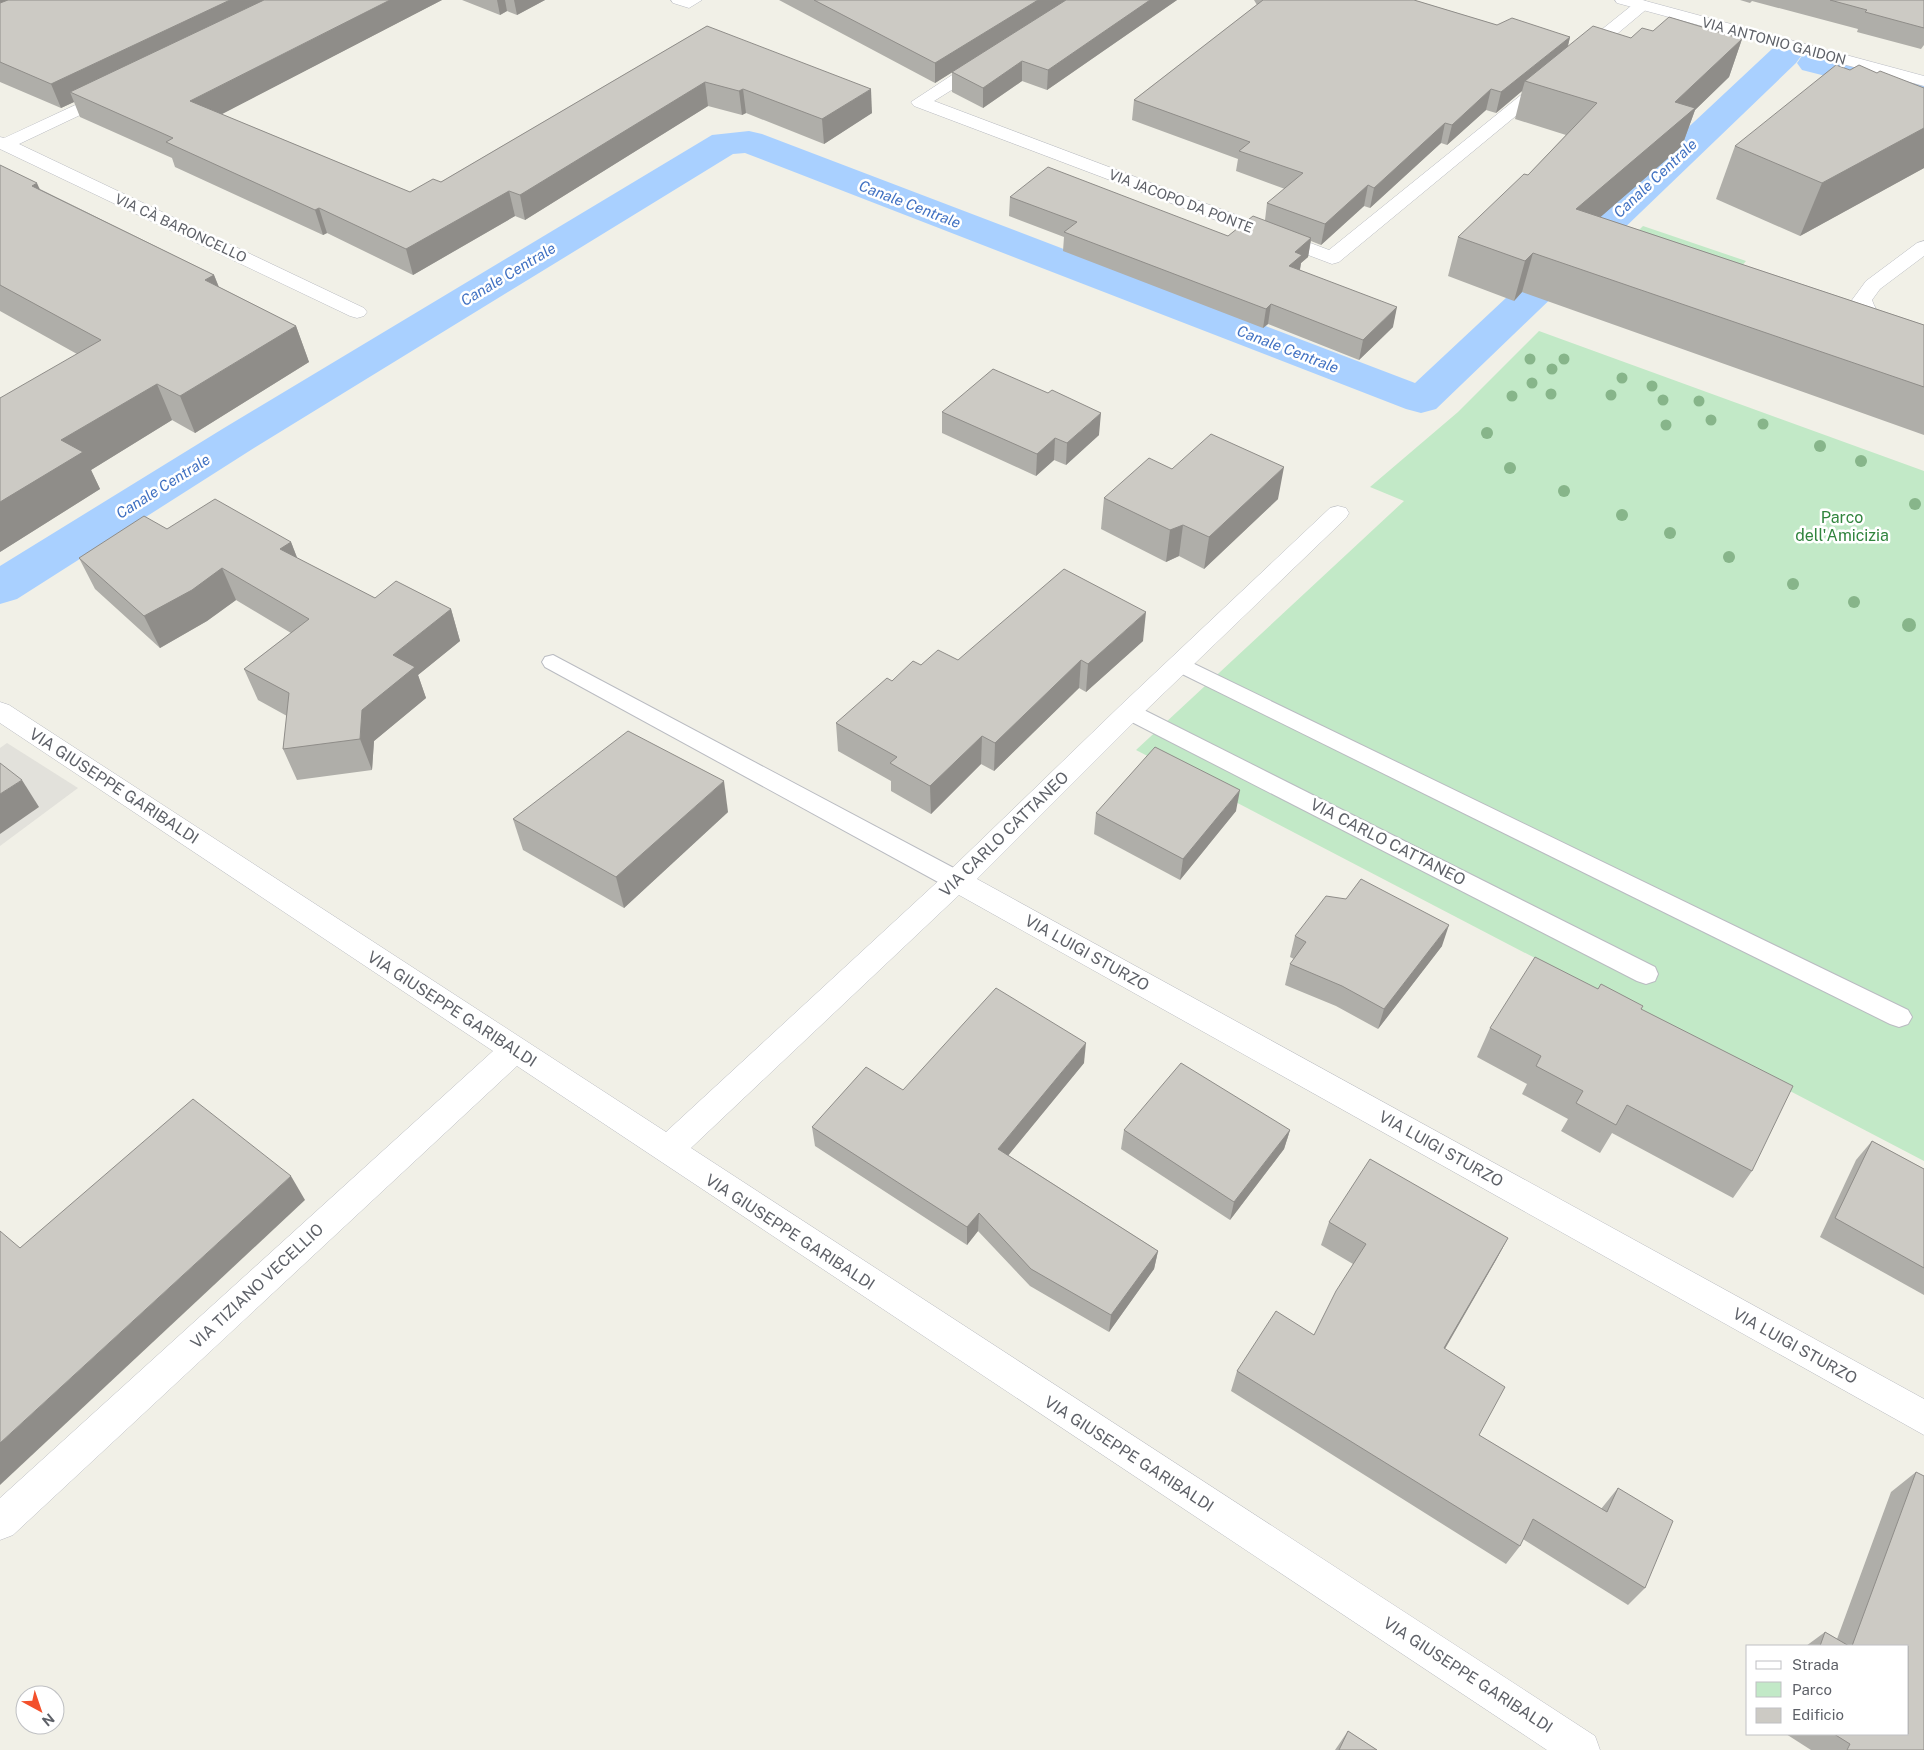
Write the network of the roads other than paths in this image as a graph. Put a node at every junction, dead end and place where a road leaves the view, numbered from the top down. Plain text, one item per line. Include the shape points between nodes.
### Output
1 (679, 0) edge
2 (694, 0) edge
3 (1624, 0) edge
4 (1642, 5) junction
5 (1002, 51) edge
6 (1924, 81) edge
7 (121, 88) edge
8 (2, 143) edge
9 (1924, 247) edge
10 (357, 312) dead end
11 (1924, 342) edge
12 (1338, 513) dead end
13 (553, 662) dead end
14 (1180, 664) junction
15 (0, 711) edge
16 (1130, 711) junction
17 (957, 880) junction
18 (1646, 974) dead end
19 (1899, 1017) dead end
20 (514, 1050) junction
21 (667, 1151) junction
22 (1924, 1418) edge
23 (0, 1522) edge
24 (1582, 1750) edge

1 - 2 street via 689,3
3 - 4 street, VIA ANTONIO GAIDON
4 - 5 street, VIA JACOPO DA PONTE via 1332,258 920,102
4 - 6 street, VIA ANTONIO GAIDON via 1886,81
7 - 8 street, VIA CÀ BARONCELLO
8 - 10 street, VIA CÀ BARONCELLO
9 - 11 street via 1873,285 1862,300 1864,310 1878,325
12 - 14 street, VIA CARLO CATTANEO
13 - 17 lane
14 - 16 street, VIA CARLO CATTANEO
14 - 19 lane
15 - 20 street, VIA GIUSEPPE GARIBALDI
16 - 17 street, VIA CARLO CATTANEO
16 - 18 lane, VIA CARLO CATTANEO
17 - 21 street, VIA CARLO CATTANEO
17 - 22 street, VIA LUIGI STURZO
20 - 21 street, VIA GIUSEPPE GARIBALDI
20 - 23 street, VIA TIZIANO VECELLIO
21 - 24 street, VIA GIUSEPPE GARIBALDI

